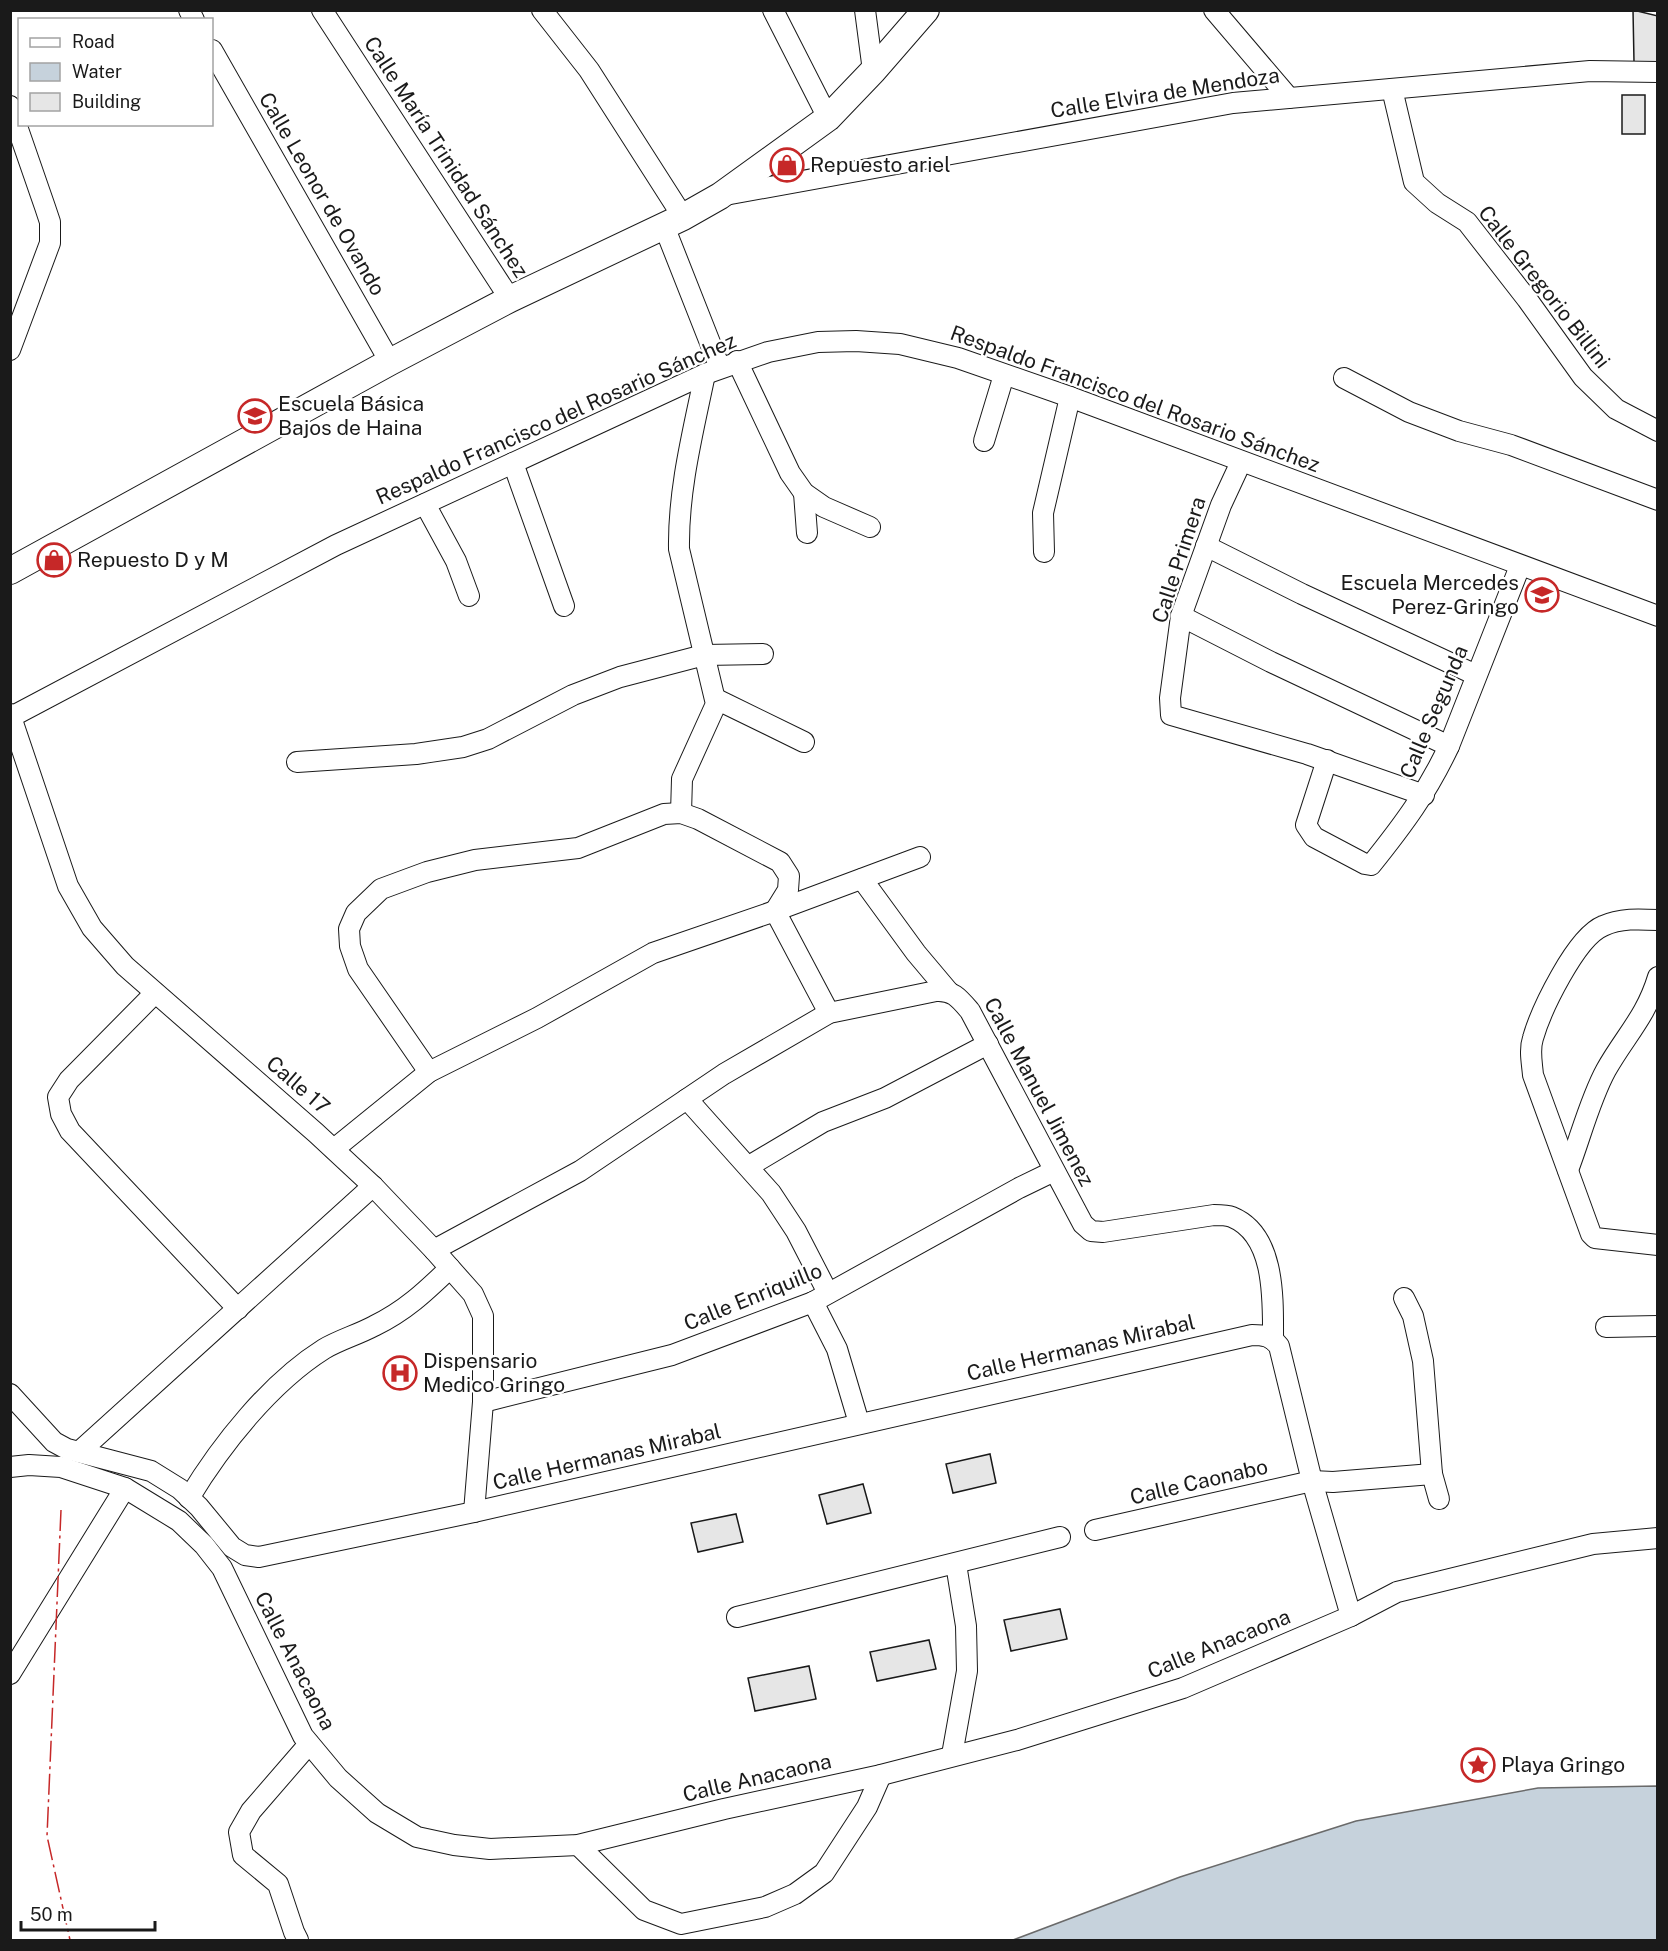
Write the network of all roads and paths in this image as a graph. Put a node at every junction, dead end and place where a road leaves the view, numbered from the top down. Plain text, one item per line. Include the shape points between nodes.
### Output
1 (542, 10) edge
2 (773, 10) edge
3 (865, 10) edge
4 (926, 10) edge
5 (1214, 10) edge
6 (332, 14) edge
7 (213, 52) edge
8 (873, 71) junction
9 (1658, 72) edge
10 (1392, 89) junction
11 (1289, 98) junction
12 (10, 106) edge
13 (828, 118) junction
14 (720, 196) junction
15 (673, 221) junction
16 (510, 300) junction
17 (10, 350) edge
18 (390, 362) junction
19 (721, 368) junction
20 (1004, 375) junction
21 (1344, 378) dead end
22 (1070, 397) junction
23 (1658, 431) edge
24 (984, 441) dead end
25 (1240, 462) junction
26 (513, 463) junction
27 (804, 493) junction
28 (1658, 500) edge
29 (425, 504) junction
30 (870, 527) dead end
31 (807, 533) dead end
32 (1206, 546) junction
33 (1044, 552) dead end
34 (1520, 566) junction
35 (10, 572) edge
36 (469, 596) dead end
37 (564, 606) dead end
38 (1181, 616) junction
39 (1658, 616) edge
40 (763, 654) dead end
41 (704, 655) junction
42 (1476, 675) junction
43 (716, 699) junction
44 (12, 715) edge
45 (804, 742) dead end
46 (1449, 746) junction
47 (1327, 760) junction
48 (297, 762) dead end
49 (1424, 795) junction
50 (681, 813) junction
51 (920, 857) dead end
52 (861, 879) junction
53 (775, 911) junction
54 (1658, 920) edge
55 (1658, 977) edge
56 (948, 991) junction
57 (155, 993) junction
58 (829, 1013) junction
59 (988, 1044) junction
60 (429, 1072) junction
61 (687, 1099) junction
62 (334, 1149) junction
63 (749, 1166) junction
64 (1568, 1170) junction
65 (1054, 1171) junction
66 (373, 1186) junction
67 (1658, 1245) edge
68 (434, 1250) junction
69 (450, 1268) junction
70 (821, 1297) junction
71 (1404, 1298) dead end
72 (238, 1309) junction
73 (1658, 1326) edge
74 (1606, 1327) dead end
75 (1269, 1337) junction
76 (10, 1394) edge
77 (483, 1402) junction
78 (859, 1423) junction
79 (79, 1452) junction
80 (10, 1467) edge
81 (1432, 1474) junction
82 (1312, 1481) junction
83 (125, 1488) junction
84 (189, 1498) junction
85 (1439, 1499) dead end
86 (474, 1512) junction
87 (1095, 1530) dead end
88 (1060, 1537) dead end
89 (1658, 1538) edge
90 (956, 1564) junction
91 (1351, 1616) junction
92 (737, 1617) dead end
93 (10, 1674) edge
94 (309, 1744) junction
95 (952, 1755) junction
96 (880, 1775) junction
97 (578, 1845) junction
98 (298, 1941) edge

1 - 15 street via 589,70
2 - 13 street
3 - 8 street
4 - 8 main road
5 - 11 street
6 - 16 street, Calle María Trinidad Sánchez
7 - 18 street, Calle Leonor de Ovando
8 - 13 main road
9 - 10 street, Calle Elvira de Mendoza via 1590,71
10 - 11 street, Calle Elvira de Mendoza
10 - 23 street, Calle Gregorio Billini via 1414,182 1467,222 1583,377 1616,409
11 - 14 street, Calle Elvira de Mendoza via 1233,103
12 - 17 street via 50,222 50,243
13 - 14 main road
14 - 15 main road
15 - 16 main road
15 - 19 street
16 - 18 main road
18 - 35 main road
19 - 20 street, Respaldo Francisco del Rosario Sánchez via 768,352 818,342 856,341 900,344 958,358
19 - 26 street, Respaldo Francisco del Rosario Sánchez
19 - 27 street
19 - 41 street via 684,476 678,526 682,571
20 - 22 street, Respaldo Francisco del Rosario Sánchez
20 - 24 street
21 - 28 street via 1409,412
22 - 25 street, Respaldo Francisco del Rosario Sánchez
22 - 33 street via 1043,513
25 - 32 street, Calle Primera
25 - 34 street, Respaldo Francisco del Rosario Sánchez
26 - 29 street, Respaldo Francisco del Rosario Sánchez
26 - 37 street
27 - 30 street via 824,507
27 - 31 street
29 - 36 street via 456,561
29 - 44 street, Respaldo Francisco del Rosario Sánchez via 336,545
32 - 38 street, Calle Primera
32 - 42 street
34 - 39 street, Respaldo Francisco del Rosario Sánchez
34 - 42 street, Calle Segunda
38 - 46 street
38 - 47 street, Calle Primera via 1170,698 1174,717
40 - 41 street
41 - 43 street
41 - 48 street via 670,662 573,695 488,739 463,747
42 - 46 street, Calle Segunda
43 - 45 street
43 - 50 street via 681,782
44 - 57 street, Calle 17 via 68,885 92,928
46 - 49 street, Calle Segunda
47 - 49 street
47 - 49 street, Calle Segunda via 1308,817 1308,831 1365,864 1371,865
50 - 53 street via 780,862 789,876 788,890
50 - 60 street via 664,814 579,848 475,860 427,872 381,888 356,913 350,929 350,946 357,969
51 - 52 street
52 - 53 street
52 - 56 street, Calle Manuel Jimenez
53 - 58 street
53 - 60 street via 653,953
54 - 64 street via 1624,920 1594,933 1565,966 1532,1040 1533,1075
55 - 64 street via 1642,1017 1605,1072
56 - 58 street
56 - 59 street, Calle Manuel Jimenez via 958,996 970,1011
57 - 62 street, Calle 17
57 - 72 street via 69,1080 58,1097 61,1114 70,1131
58 - 61 street
59 - 63 street via 885,1098 823,1122
59 - 65 street, Calle Manuel Jimenez
60 - 62 street
61 - 63 street
61 - 68 street via 580,1171
62 - 66 street, Calle 17
63 - 70 street via 796,1231
64 - 67 street via 1593,1237
65 - 70 street, Calle Enriquillo
65 - 75 street, Calle Manuel Jimenez via 1083,1224 1091,1231 1214,1215 1232,1217 1252,1230 1267,1259 1273,1302
66 - 68 street, Calle 17
66 - 72 street
68 - 69 street, Calle 17
69 - 77 street, Calle 17 via 473,1294 483,1316
69 - 84 street via 411,1305 325,1348 283,1381 235,1432
70 - 77 street, Calle Enriquillo via 672,1355
70 - 78 street
71 - 81 street via 1413,1316 1423,1361
72 - 79 street
73 - 74 street
75 - 78 street, Calle Hermanas Mirabal via 1251,1335
75 - 82 street via 1279,1347
76 - 79 street, Calle Hermanas Mirabal via 54,1442
77 - 86 street, Calle 17
78 - 86 street, Calle Hermanas Mirabal
79 - 84 street, Calle Hermanas Mirabal via 151,1472
80 - 83 street, Calle Anacaona via 61,1467
81 - 82 street, Calle Caonabo
81 - 85 street
82 - 87 street, Calle Caonabo
82 - 91 street
83 - 93 street
83 - 94 street, Calle Anacaona via 179,1521 222,1568
84 - 86 street, Calle Hermanas Mirabal via 232,1547 245,1555 260,1557
88 - 90 street
89 - 91 street, Calle Anacaona via 1593,1544 1397,1592
90 - 92 street
90 - 95 street via 966,1626 967,1671
91 - 95 street, Calle Anacaona via 1183,1688 1017,1740
94 - 97 street, Calle Anacaona via 338,1778 377,1813 417,1837 490,1849
94 - 98 street via 251,1811 239,1833 243,1855 278,1884
95 - 96 street, Calle Anacaona
96 - 97 street, Calle Anacaona
96 - 97 street via 867,1807 824,1873 795,1894 765,1907 681,1924 644,1910

